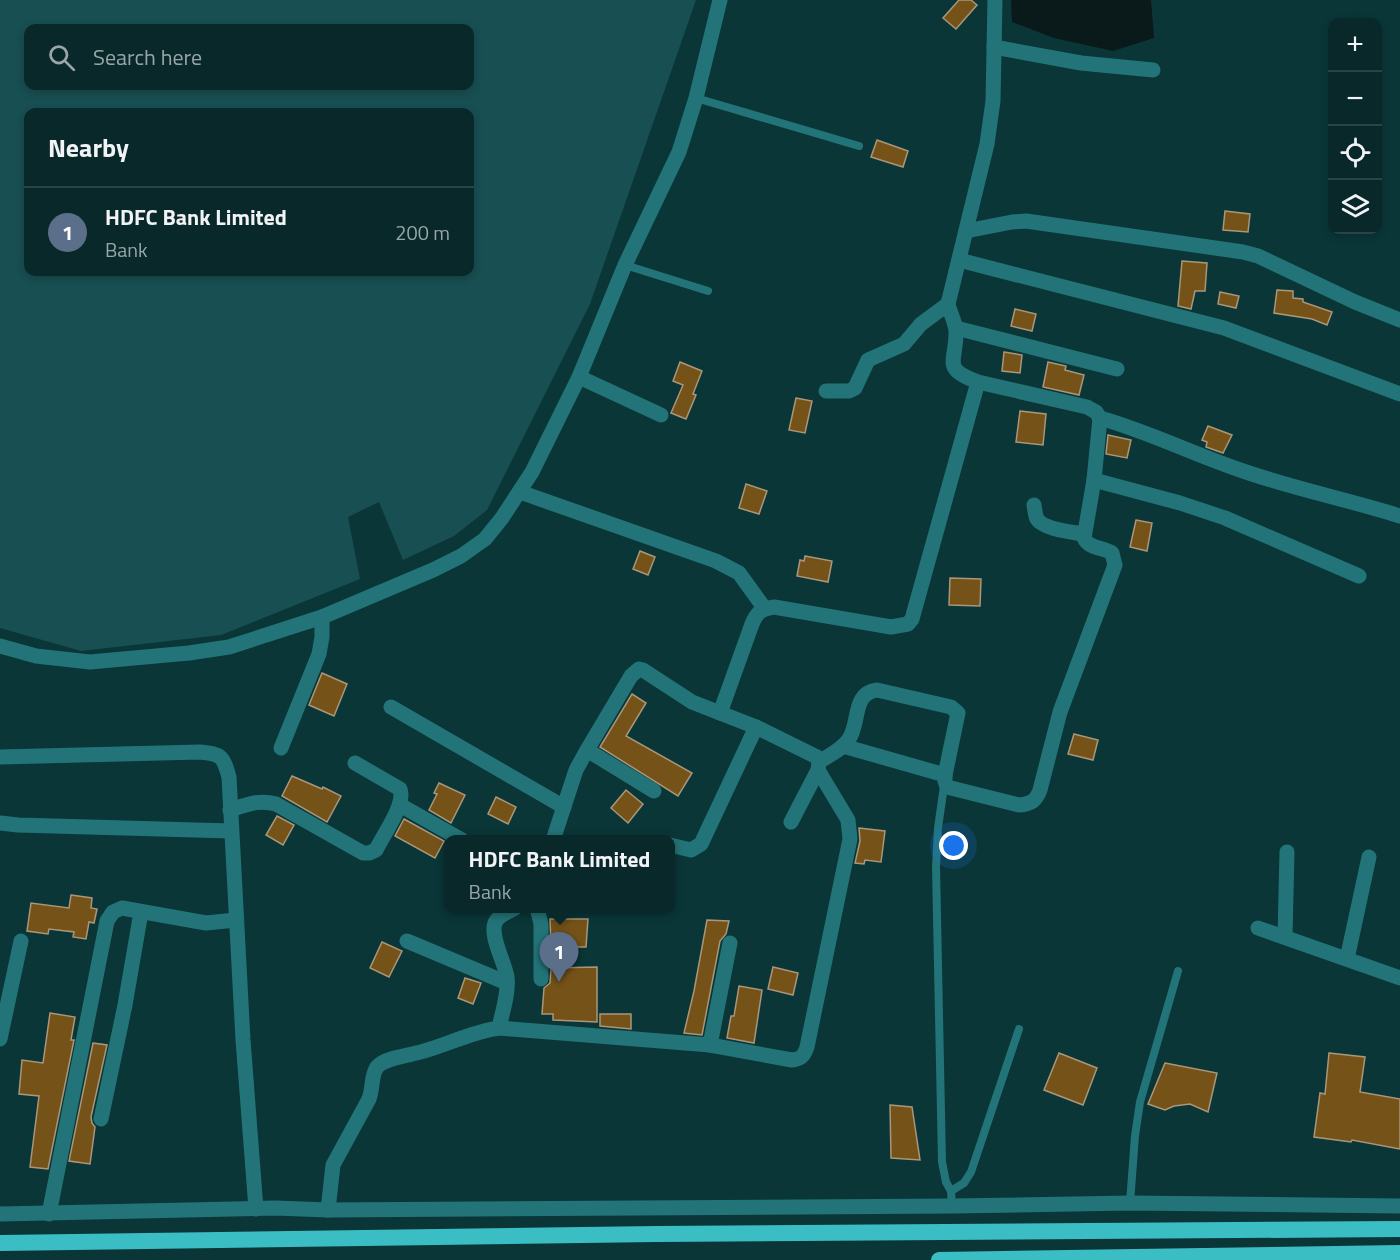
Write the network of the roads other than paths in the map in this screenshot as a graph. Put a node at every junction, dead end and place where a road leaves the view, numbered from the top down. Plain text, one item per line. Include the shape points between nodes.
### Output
1 (720, 0) edge
2 (995, 0) edge
3 (994, 46) junction
4 (1153, 70) dead end
5 (696, 98) junction
6 (859, 146) dead end
7 (966, 231) junction
8 (959, 260) junction
9 (625, 265) junction
10 (708, 291) dead end
11 (948, 304) junction
12 (1400, 320) edge
13 (956, 328) junction
14 (1117, 369) dead end
15 (579, 377) junction
16 (978, 382) junction
17 (826, 391) dead end
18 (1400, 394) edge
19 (661, 415) dead end
20 (1100, 418) junction
21 (1094, 480) junction
22 (520, 492) junction
23 (1034, 505) dead end
24 (1400, 516) edge
25 (1083, 534) junction
26 (1359, 576) dead end
27 (765, 609) junction
28 (322, 617) junction
29 (0, 645) edge
30 (392, 707) dead end
31 (720, 713) junction
32 (756, 728) junction
33 (843, 746) junction
34 (281, 748) dead end
35 (587, 750) junction
36 (0, 757) edge
37 (354, 763) dead end
38 (819, 766) junction
39 (945, 778) junction
40 (654, 791) dead end
41 (400, 805) junction
42 (564, 807) junction
43 (230, 810) junction
44 (791, 822) dead end
45 (0, 823) edge
46 (231, 831) junction
47 (453, 835) edge
48 (555, 835) edge
49 (675, 847) edge
50 (1287, 852) dead end
51 (1369, 857) dead end
52 (141, 912) junction
53 (507, 913) edge
54 (538, 913) edge
55 (236, 920) junction
56 (1258, 928) dead end
57 (1285, 937) junction
58 (21, 941) dead end
59 (407, 941) dead end
60 (730, 943) dead end
61 (1347, 959) junction
62 (1178, 972) dead end
63 (1400, 978) edge
64 (542, 979) dead end
65 (507, 983) junction
66 (499, 1029) junction
67 (1019, 1029) dead end
68 (0, 1039) edge
69 (710, 1045) junction
70 (101, 1119) dead end
71 (951, 1199) junction
72 (1130, 1203) junction
73 (1400, 1206) edge
74 (256, 1209) junction
75 (328, 1210) junction
76 (0, 1214) edge
77 (49, 1214) junction
78 (1400, 1229) edge
79 (0, 1243) edge
80 (1400, 1254) edge
81 (939, 1260) edge

1 - 5 street
2 - 3 street
3 - 4 street via 1081,63
3 - 7 street via 987,144
5 - 6 lane
5 - 9 street via 679,152
7 - 8 street
7 - 12 street via 1026,221 1243,252
8 - 11 street
8 - 18 street via 1224,328
9 - 10 lane
9 - 15 street
11 - 13 street
11 - 17 street via 921,324 904,344 868,360 855,388
13 - 14 street
13 - 16 street via 955,370
15 - 19 street
15 - 22 street
16 - 20 street via 1087,407
16 - 27 street via 908,624 891,627 774,607
20 - 21 street
20 - 24 street via 1245,472
21 - 25 street
21 - 26 street via 1225,518
22 - 27 street via 716,561 739,573
22 - 28 street via 485,538 460,556
23 - 25 street via 1036,518 1046,526
25 - 39 street via 1086,543 1112,553 1115,565 1060,712 1036,800 1019,805 954,790 947,787
27 - 31 street via 757,613 752,624
28 - 29 street via 229,647 90,662 36,656
28 - 34 street via 319,654
30 - 42 street
31 - 32 street
31 - 35 street via 692,702 639,669
32 - 38 street via 812,753
32 - 49 street via 701,844 691,850
33 - 38 street
33 - 39 street
33 - 39 street via 855,726 860,700 868,691 951,707 959,718
35 - 40 street
35 - 42 street
36 - 43 street via 217,754 225,761 229,777
37 - 41 street via 400,789
38 - 44 street
38 - 69 street via 848,820 850,839 804,1054 792,1060
39 - 71 lane via 936,879 942,1162
41 - 43 street via 376,850 369,854 276,804 256,801
41 - 47 street
42 - 48 street
43 - 46 street
45 - 46 street
46 - 55 street
50 - 57 street
51 - 61 street
52 - 55 street via 206,923
52 - 70 street
52 - 77 street via 122,908 107,921
53 - 65 street via 494,927
54 - 64 street
55 - 74 street
56 - 57 street
57 - 61 street
58 - 68 street
59 - 65 street
60 - 69 street
61 - 63 street
62 - 72 lane via 1140,1102
65 - 66 street
66 - 69 street
66 - 75 street via 391,1059 377,1067 369,1099 333,1165
67 - 71 lane via 971,1172
71 - 72 street
71 - 75 street
72 - 73 street
74 - 75 street
74 - 77 street
76 - 77 street
78 - 79 highway
80 - 81 highway

